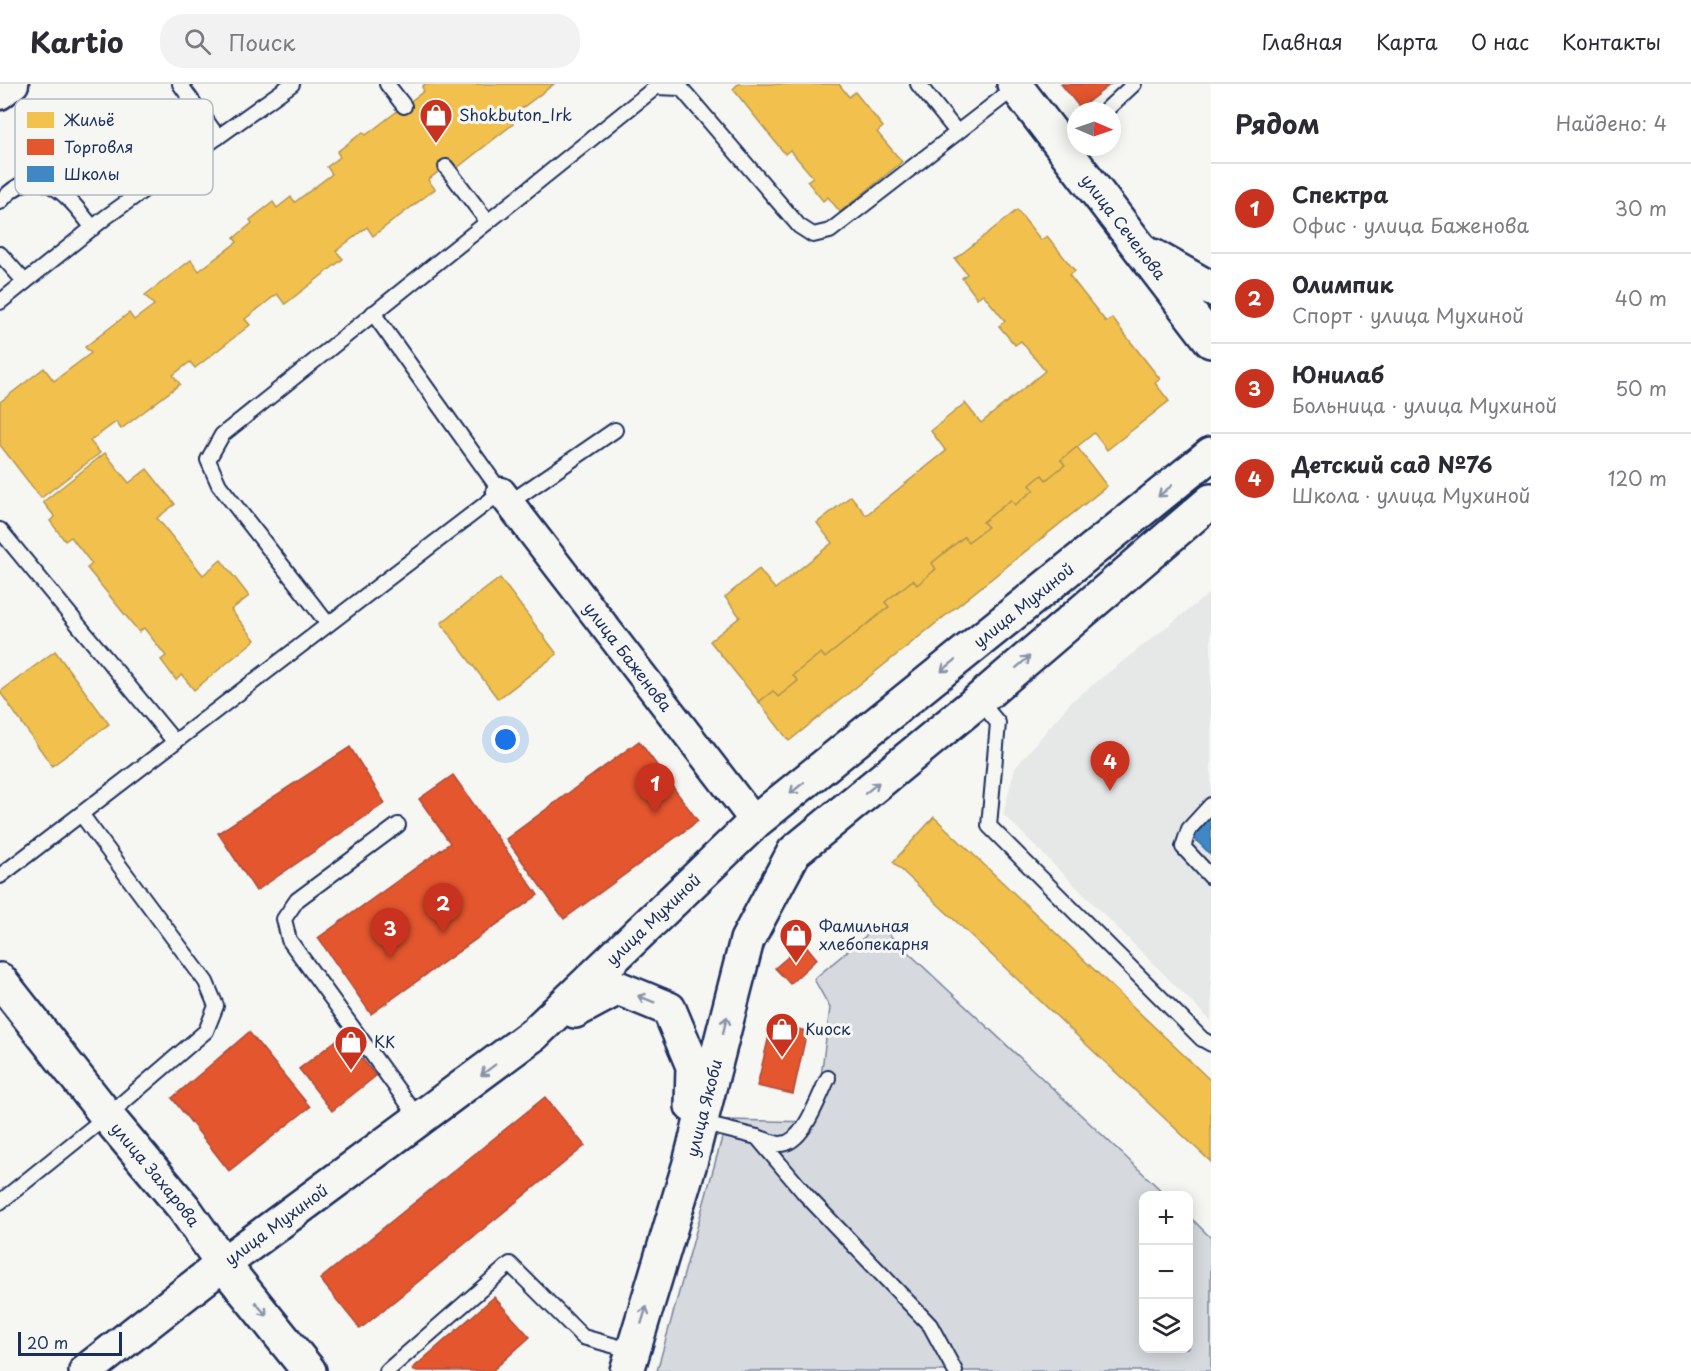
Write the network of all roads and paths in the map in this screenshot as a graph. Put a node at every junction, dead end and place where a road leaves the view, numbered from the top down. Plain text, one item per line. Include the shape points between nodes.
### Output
1 (14, 84) edge
2 (180, 84) edge
3 (292, 84) edge
4 (387, 84) edge
5 (918, 84) edge
6 (1134, 84) edge
7 (1015, 86) edge
8 (0, 95) edge
9 (191, 99) edge
10 (1115, 102) edge
11 (404, 106) dead end
12 (213, 130) edge
13 (957, 132) junction
14 (218, 137) junction
15 (213, 141) edge
16 (1067, 141) edge
17 (1078, 156) edge
18 (446, 167) dead end
19 (15, 190) edge
20 (67, 195) edge
21 (138, 195) edge
22 (0, 202) edge
23 (488, 222) junction
24 (93, 228) junction
25 (1136, 245) junction
26 (0, 254) edge
27 (25, 282) junction
28 (1211, 289) edge
29 (0, 302) edge
30 (374, 313) junction
31 (1211, 341) edge
32 (615, 430) dead end
33 (1211, 454) edge
34 (505, 498) junction
35 (1211, 501) edge
36 (0, 530) edge
37 (328, 624) junction
38 (979, 700) junction
39 (174, 741) junction
40 (1211, 805) edge
41 (81, 814) junction
42 (755, 822) junction
43 (398, 825) dead end
44 (0, 876) edge
45 (1211, 876) edge
46 (0, 980) edge
47 (534, 1034) junction
48 (1211, 1044) edge
49 (828, 1078) dead end
50 (107, 1116) junction
51 (420, 1120) junction
52 (700, 1123) junction
53 (757, 1137) junction
54 (690, 1163) junction
55 (0, 1202) edge
56 (223, 1264) junction
57 (630, 1361) edge
58 (86, 1371) edge
59 (309, 1371) edge
60 (387, 1371) edge
61 (955, 1371) edge

1 - 8 street
2 - 9 lane
3 - 14 lane
4 - 11 lane
5 - 13 lane
6 - 10 lane
7 - 13 lane
7 - 16 main road, улица Сеченова
12 - 14 lane
13 - 23 lane via 830,231 813,235 799,226 681,88 656,87
14 - 15 lane
17 - 25 main road, улица Сеченова
18 - 23 lane
19 - 22 lane
20 - 24 lane
21 - 24 lane
23 - 30 lane
24 - 27 lane
25 - 28 main road
25 - 31 main road, улица Сеченова
26 - 27 lane
27 - 29 lane
30 - 34 lane
30 - 37 lane via 222,435 208,460 219,484
32 - 34 lane
33 -> 42 main road, улица Мухиной
34 - 37 lane
34 - 42 street, улица Баженова
38 -> 35 main road
36 - 39 lane
37 - 39 lane
38 - 48 lane via 998,723 989,826
52 -> 38 main road, улица Якоби via 747,940 794,852
39 - 41 lane
40 - 45 lane via 1189,829 1183,847
41 - 44 lane
41 - 50 lane via 206,982 216,1005 207,1031
42 - 47 main road, улица Мухиной
43 - 51 lane via 297,900 285,919 289,940
46 - 50 main road, улица Захарова
47 -> 51 main road, улица Мухиной
54 -> 47 main road via 693,1066 669,1009 618,988
49 - 53 lane via 802,1132 794,1140 781,1144
50 - 55 lane
50 - 56 main road, улица Захарова via 184,1208
51 - 56 main road, улица Мухиной
52 - 53 lane
52 - 54 main road, улица Якоби
53 - 61 lane via 806,1195 930,1325
57 -> 54 main road, улица Якоби
56 - 58 main road, улица Мухиной
56 -> 59 main road, улица Захарова
57 - 60 lane via 583,1337 510,1264

